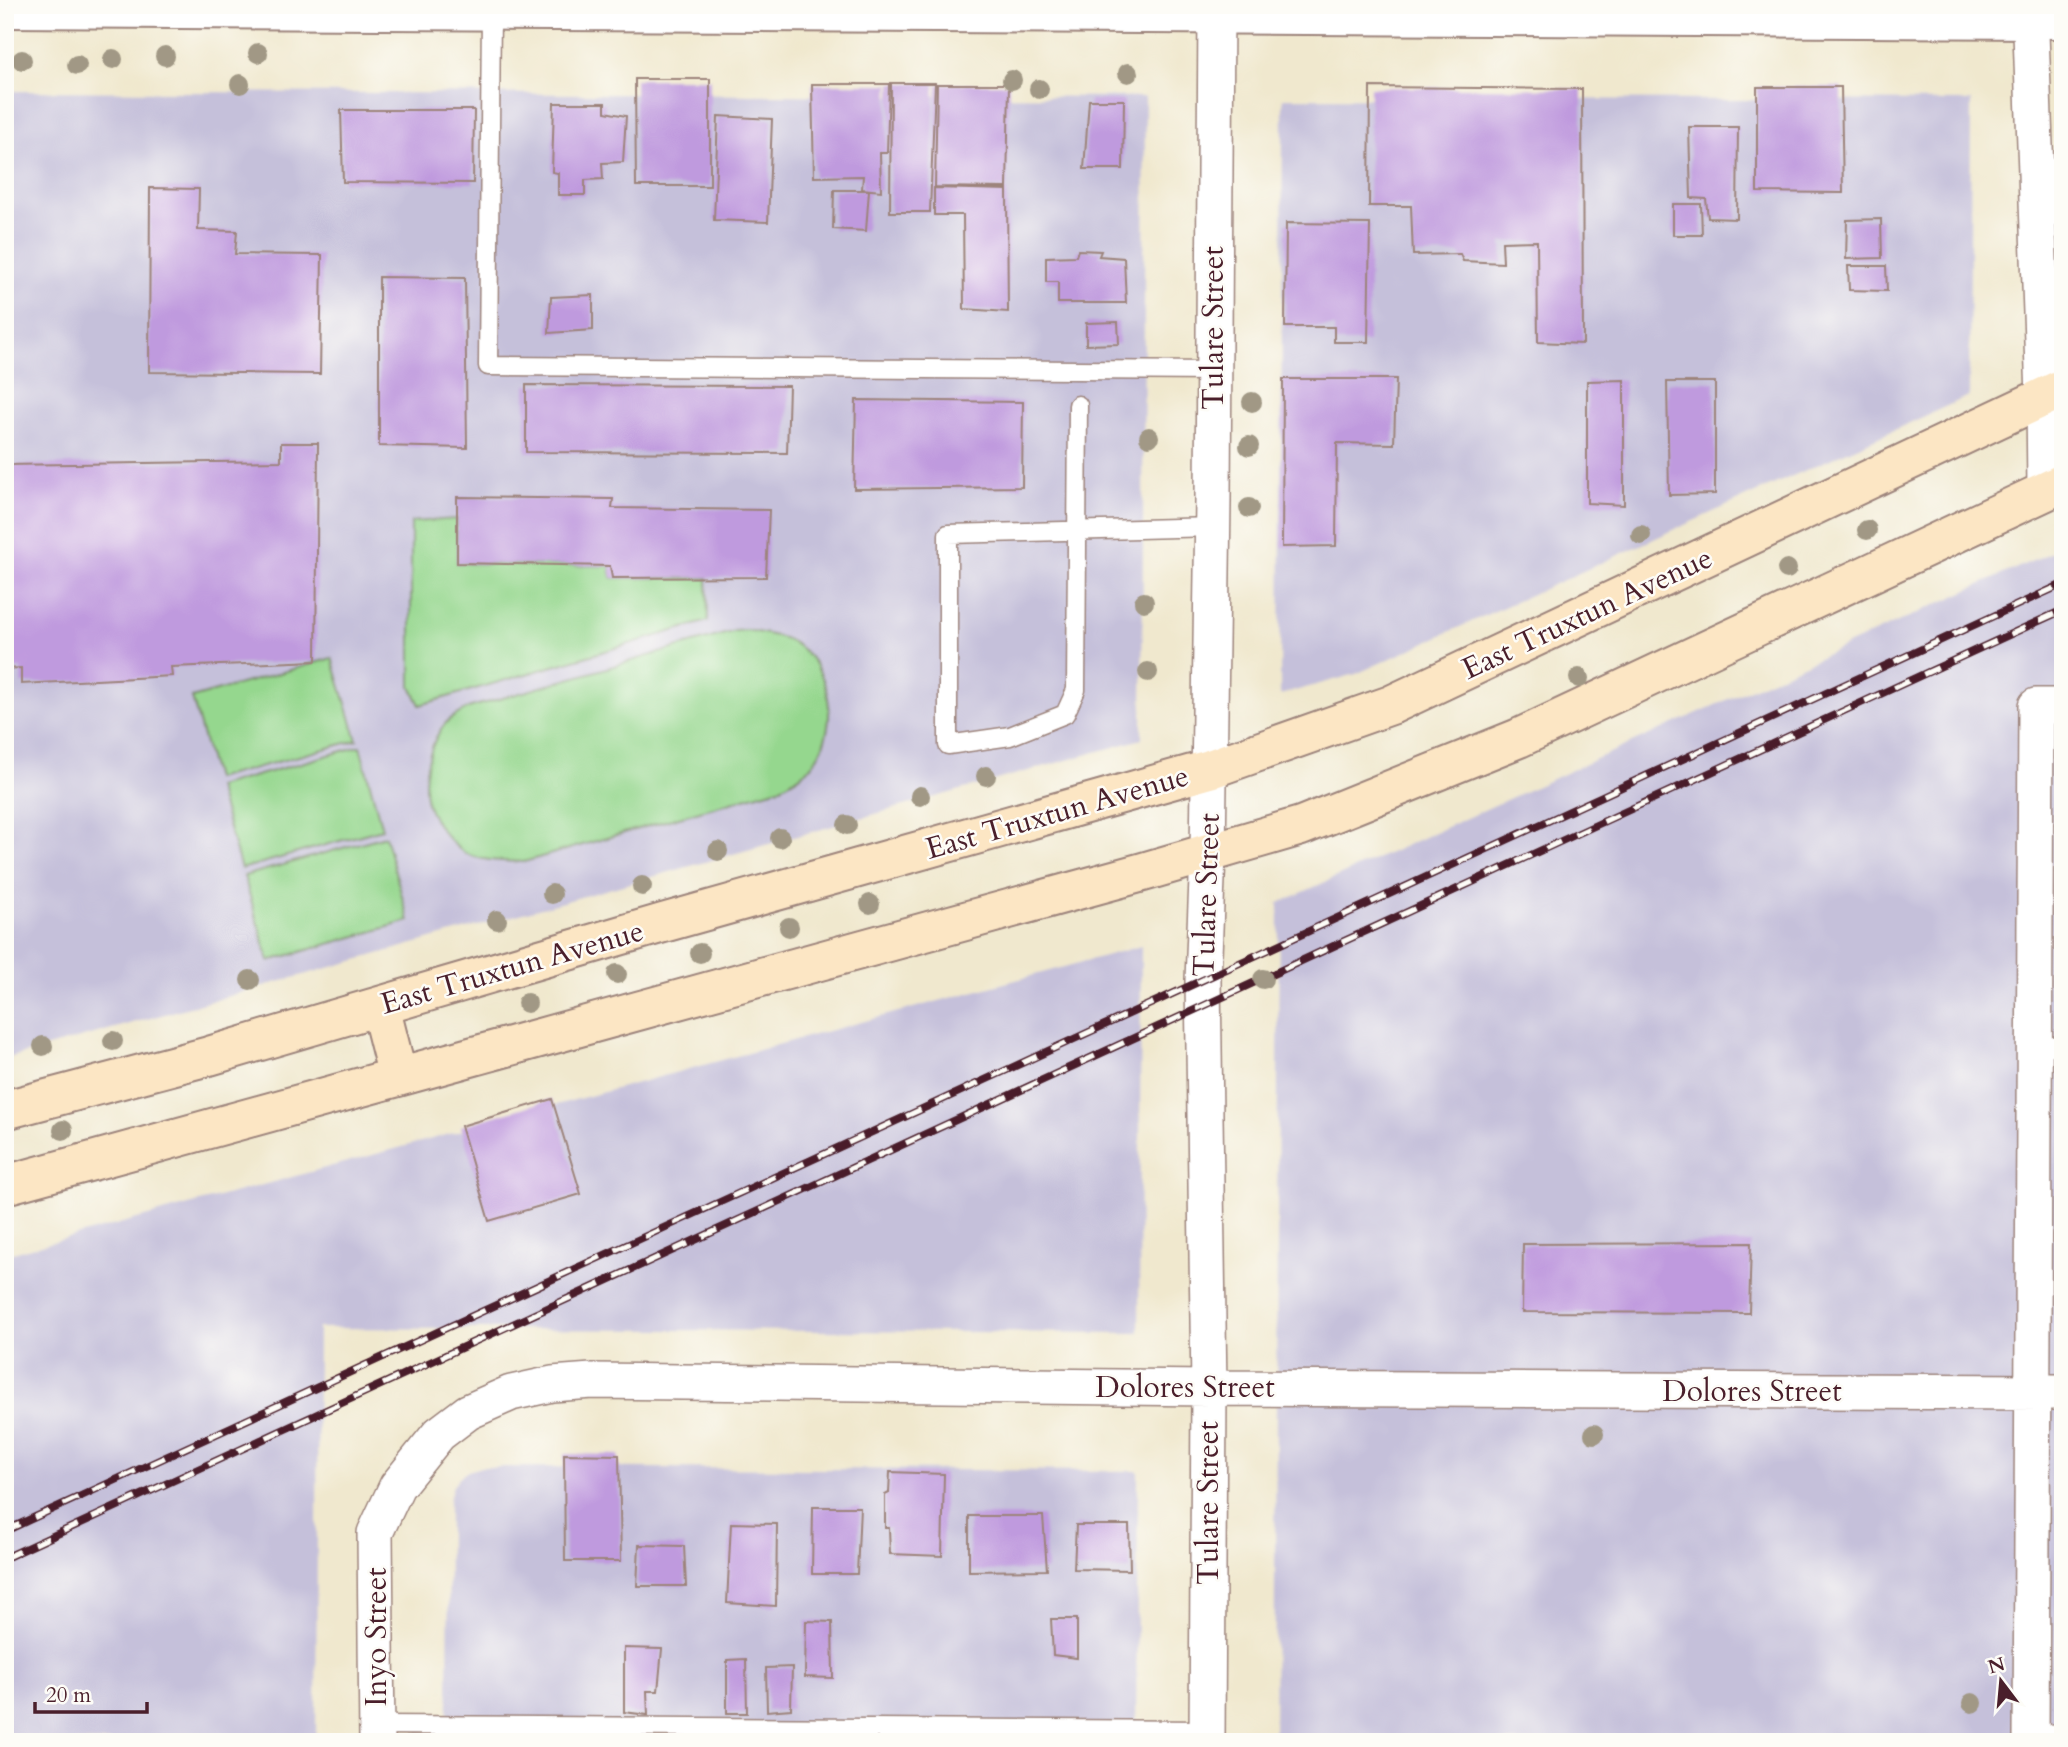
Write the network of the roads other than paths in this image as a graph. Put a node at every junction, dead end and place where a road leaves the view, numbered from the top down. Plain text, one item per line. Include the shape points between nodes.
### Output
1 (394, 7) edge
2 (5, 8) edge
3 (491, 10) junction
4 (1216, 10) edge
5 (2041, 15) edge
6 (1213, 371) junction
7 (2053, 392) edge
8 (1078, 405) dead end
9 (2054, 487) edge
10 (1213, 527) junction
11 (1079, 531) junction
12 (2050, 706) edge
13 (1210, 769) junction
14 (1208, 854) junction
15 (380, 1006) junction
16 (2049, 1046) edge
17 (398, 1077) junction
18 (5, 1110) edge
19 (5, 1185) edge
20 (1209, 1388) junction
21 (2048, 1392) edge
22 (375, 1533) joint
23 (377, 1733) edge
24 (1207, 1736) edge
25 (2042, 1736) edge

1 - 2 street
1 - 3 street
3 - 4 street
3 - 6 lane via 488,366
4 - 5 street
4 - 6 street, Tulare Street
5 - 7 street
6 - 10 street, Tulare Street
7 - 9 street
7 - 13 main road, East Truxtun Avenue via 1391,705
8 - 11 lane
9 - 14 main road via 1519,738 1301,826
10 - 11 lane
10 - 13 street, Tulare Street
11 - 11 lane via 948,534 948,745 1010,736 1065,714 1076,690
12 - 16 street
13 - 14 street, Tulare Street
13 - 15 main road, East Truxtun Avenue
14 - 17 main road
14 - 20 street, Tulare Street via 1203,981
15 - 17 main road
15 - 18 main road, East Truxtun Avenue
16 - 21 street
17 - 19 main road
20 - 21 street, Dolores Street
20 - 22 street, Dolores Street via 552,1384 511,1393 468,1412 439,1434 397,1486
20 - 24 street, Tulare Street
21 - 25 street
22 - 23 street, Inyo Street
23 - 24 lane

